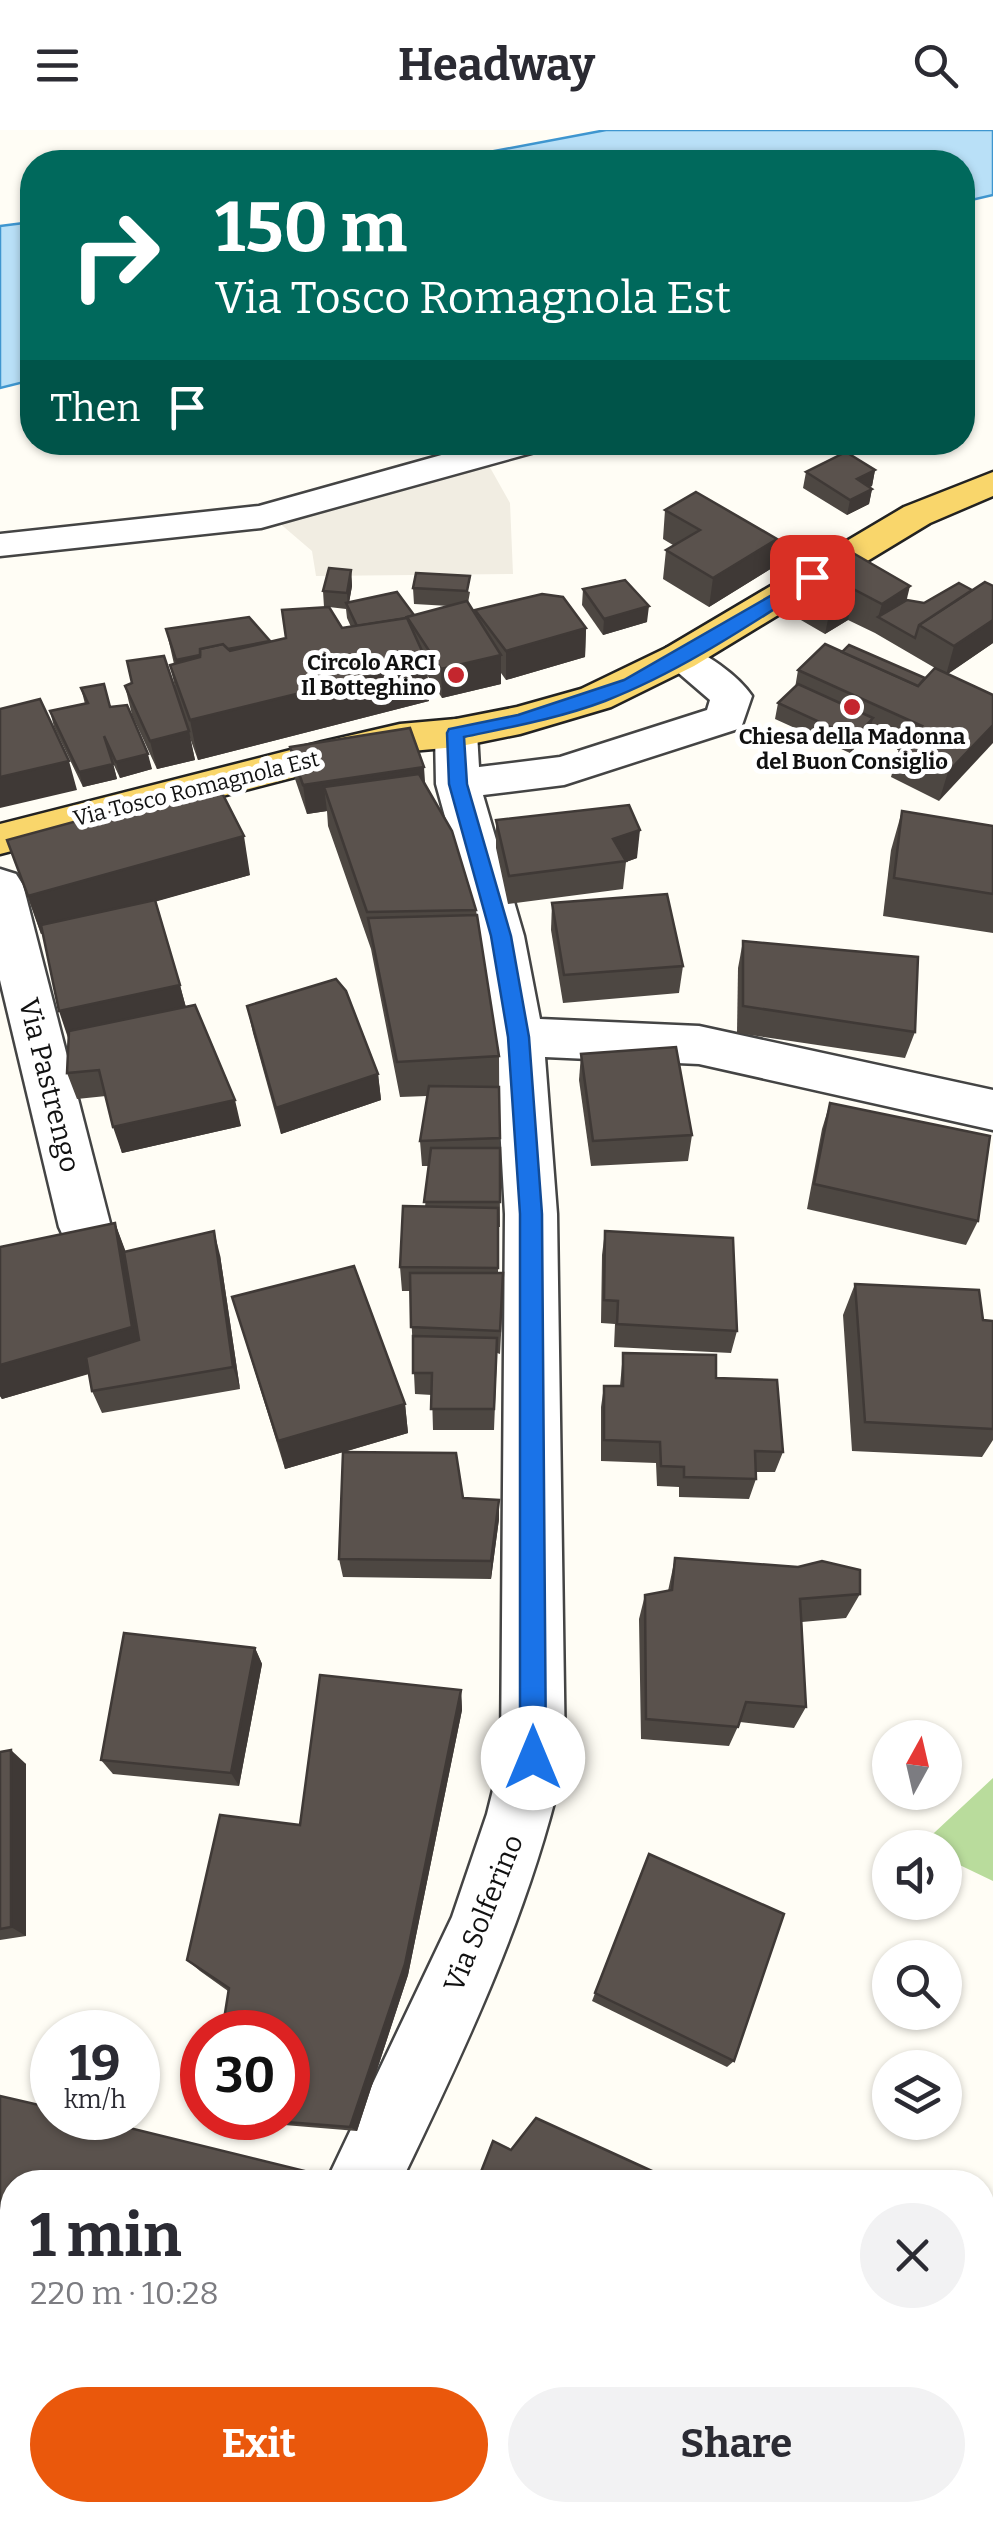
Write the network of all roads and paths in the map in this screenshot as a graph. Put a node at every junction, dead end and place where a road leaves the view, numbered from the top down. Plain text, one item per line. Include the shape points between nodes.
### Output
1 (483, 455) edge
2 (993, 483) edge
3 (0, 545) edge
4 (680, 658) junction
5 (456, 733) junction
6 (458, 784) junction
7 (0, 839) edge
8 (0, 884) edge
9 (518, 1037) junction
10 (993, 1110) edge
11 (85, 1226) edge
12 (369, 2170) edge

1 - 3 street via 262,517
2 - 4 main road, Via Tosco Romagnola Est via 905,522
4 - 5 main road, Via Tosco Romagnola Est via 596,698
4 - 6 street via 731,696 726,718 564,771
5 - 6 street, Via Solferino
5 - 7 main road, Via Tosco Romagnola Est via 400,738
6 - 9 street, Via Solferino via 501,936
8 - 11 street, Via Pastrengo
9 - 10 street via 698,1045
9 - 12 street, Via Solferino via 531,1214 533,1758 496,1896

